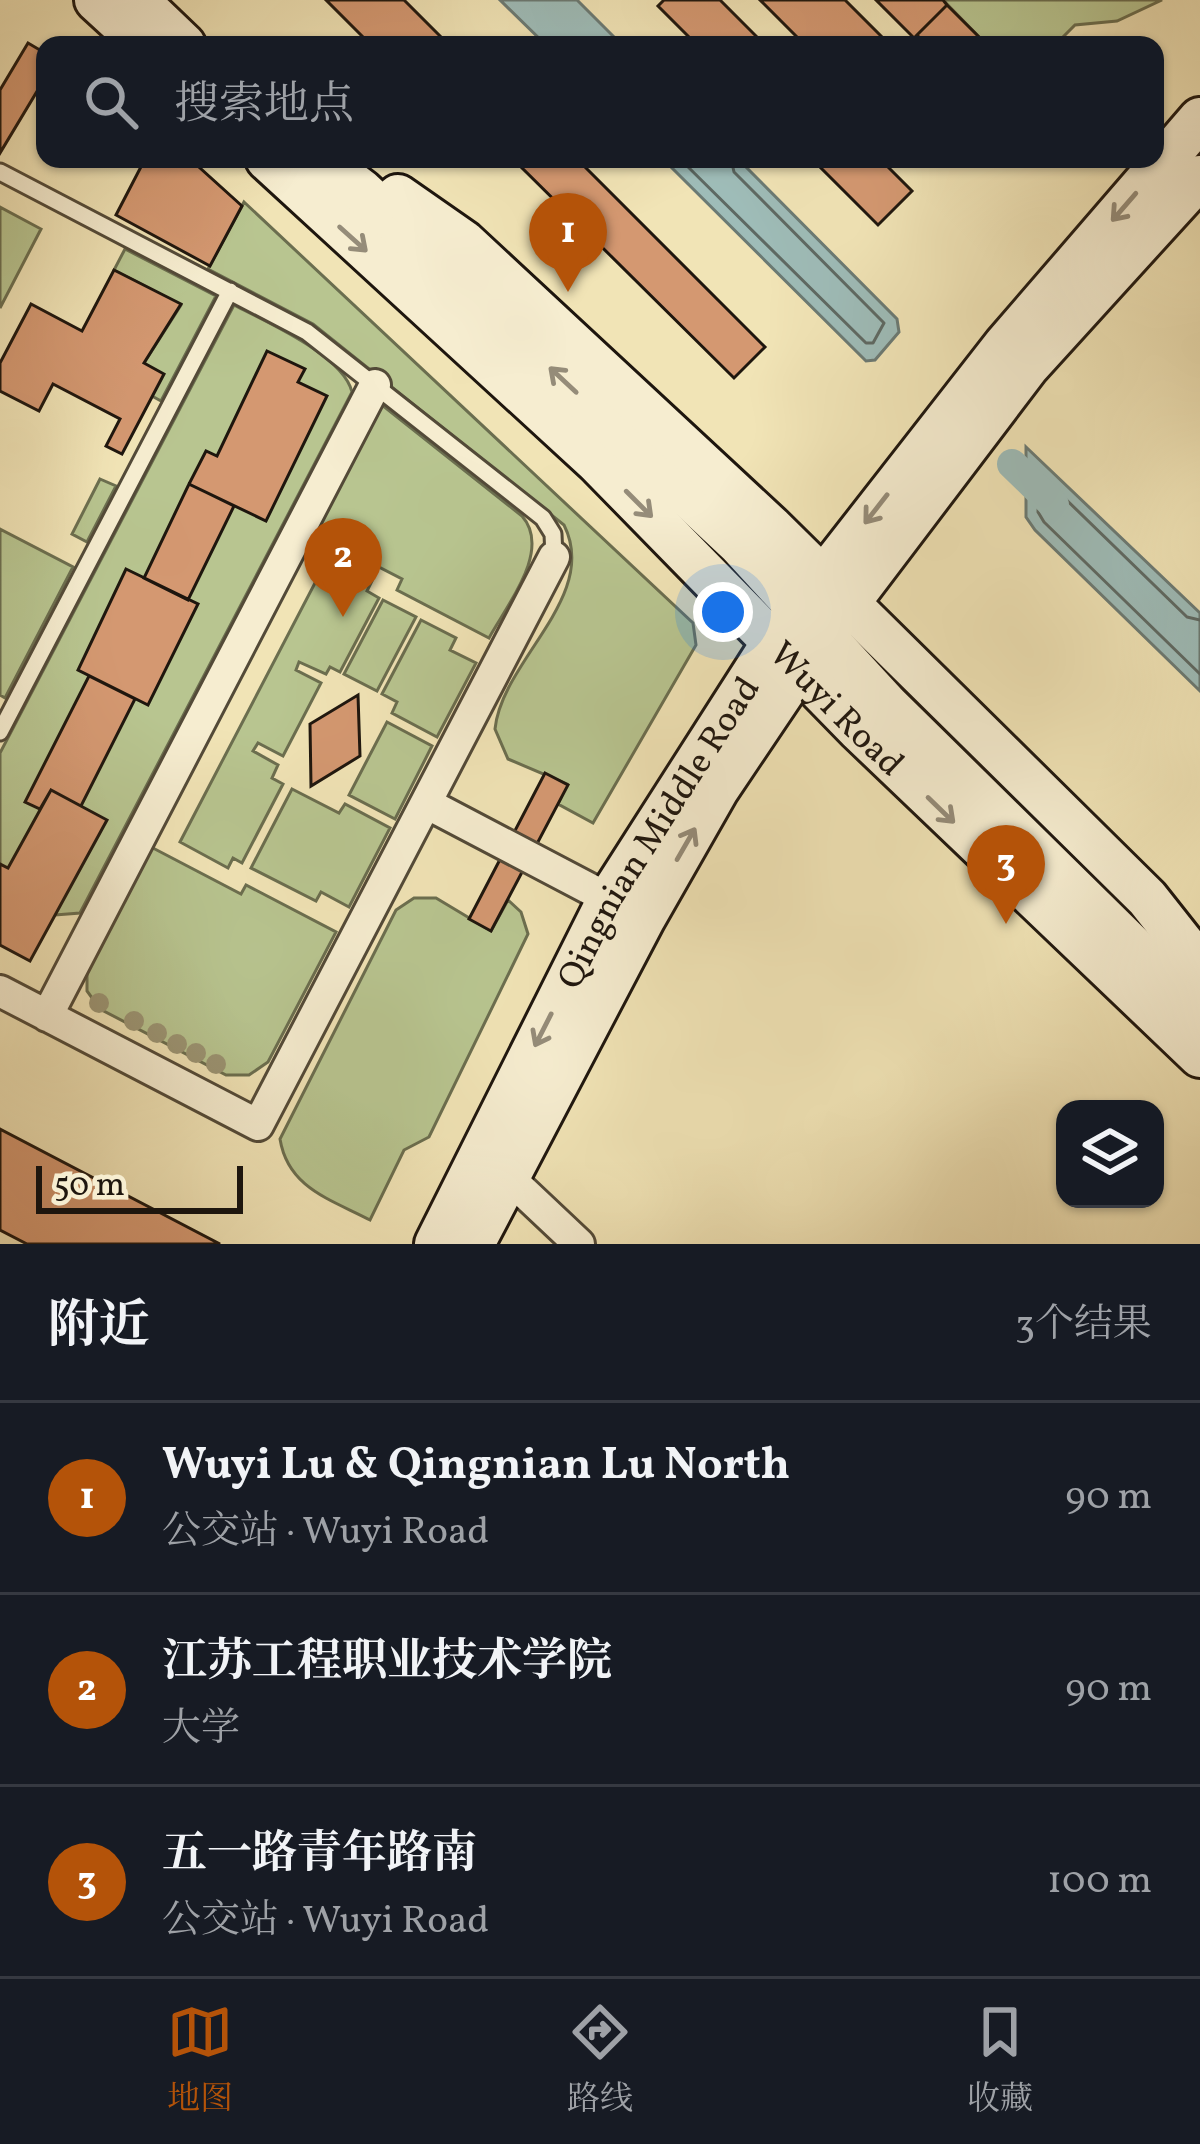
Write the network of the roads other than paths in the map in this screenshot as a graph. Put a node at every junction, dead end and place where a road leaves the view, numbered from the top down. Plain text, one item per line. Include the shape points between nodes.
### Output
1 (96, 0) edge
2 (137, 0) edge
3 (135, 36) edge
4 (175, 36) edge
5 (1200, 118) edge
6 (1164, 160) edge
7 (278, 168) edge
8 (332, 168) edge
9 (355, 168) edge
10 (1157, 168) edge
11 (0, 172) edge
12 (1200, 177) edge
13 (230, 291) junction
14 (375, 386) junction
15 (554, 557) joint
16 (810, 622) junction
17 (0, 732) edge
18 (426, 803) junction
19 (626, 908) junction
20 (1200, 965) edge
21 (0, 991) edge
22 (1200, 1013) edge
23 (47, 1016) junction
24 (1200, 1056) edge
25 (509, 1178) junction
26 (436, 1244) edge
27 (473, 1244) edge
28 (579, 1244) edge

1 - 3 main road
2 - 4 main road
5 -> 6 main road, Qingnian Middle Road
7 -> 16 main road, Wuyi Road via 597,462
16 -> 8 main road, Wuyi Road via 722,529
9 - 16 main road via 464,242
10 -> 16 main road, Qingnian Middle Road via 1005,345
11 - 13 lane
12 - 16 main road, Qingnian Middle Road
13 - 14 lane via 308,332
13 - 17 lane
14 - 15 lane via 543,518
14 - 23 street
15 - 18 street
16 - 19 main road, Qingnian Middle Road via 717,790
16 - 20 main road via 1147,898
16 - 22 main road, Wuyi Road
16 -> 24 main road, Wuyi Road
18 - 19 street
18 - 23 street via 258,1125
19 - 25 main road, Qingnian Middle Road
19 -> 26 main road, Qingnian Middle Road
21 - 23 street
25 - 27 main road, Qingnian Middle Road
25 - 28 street

